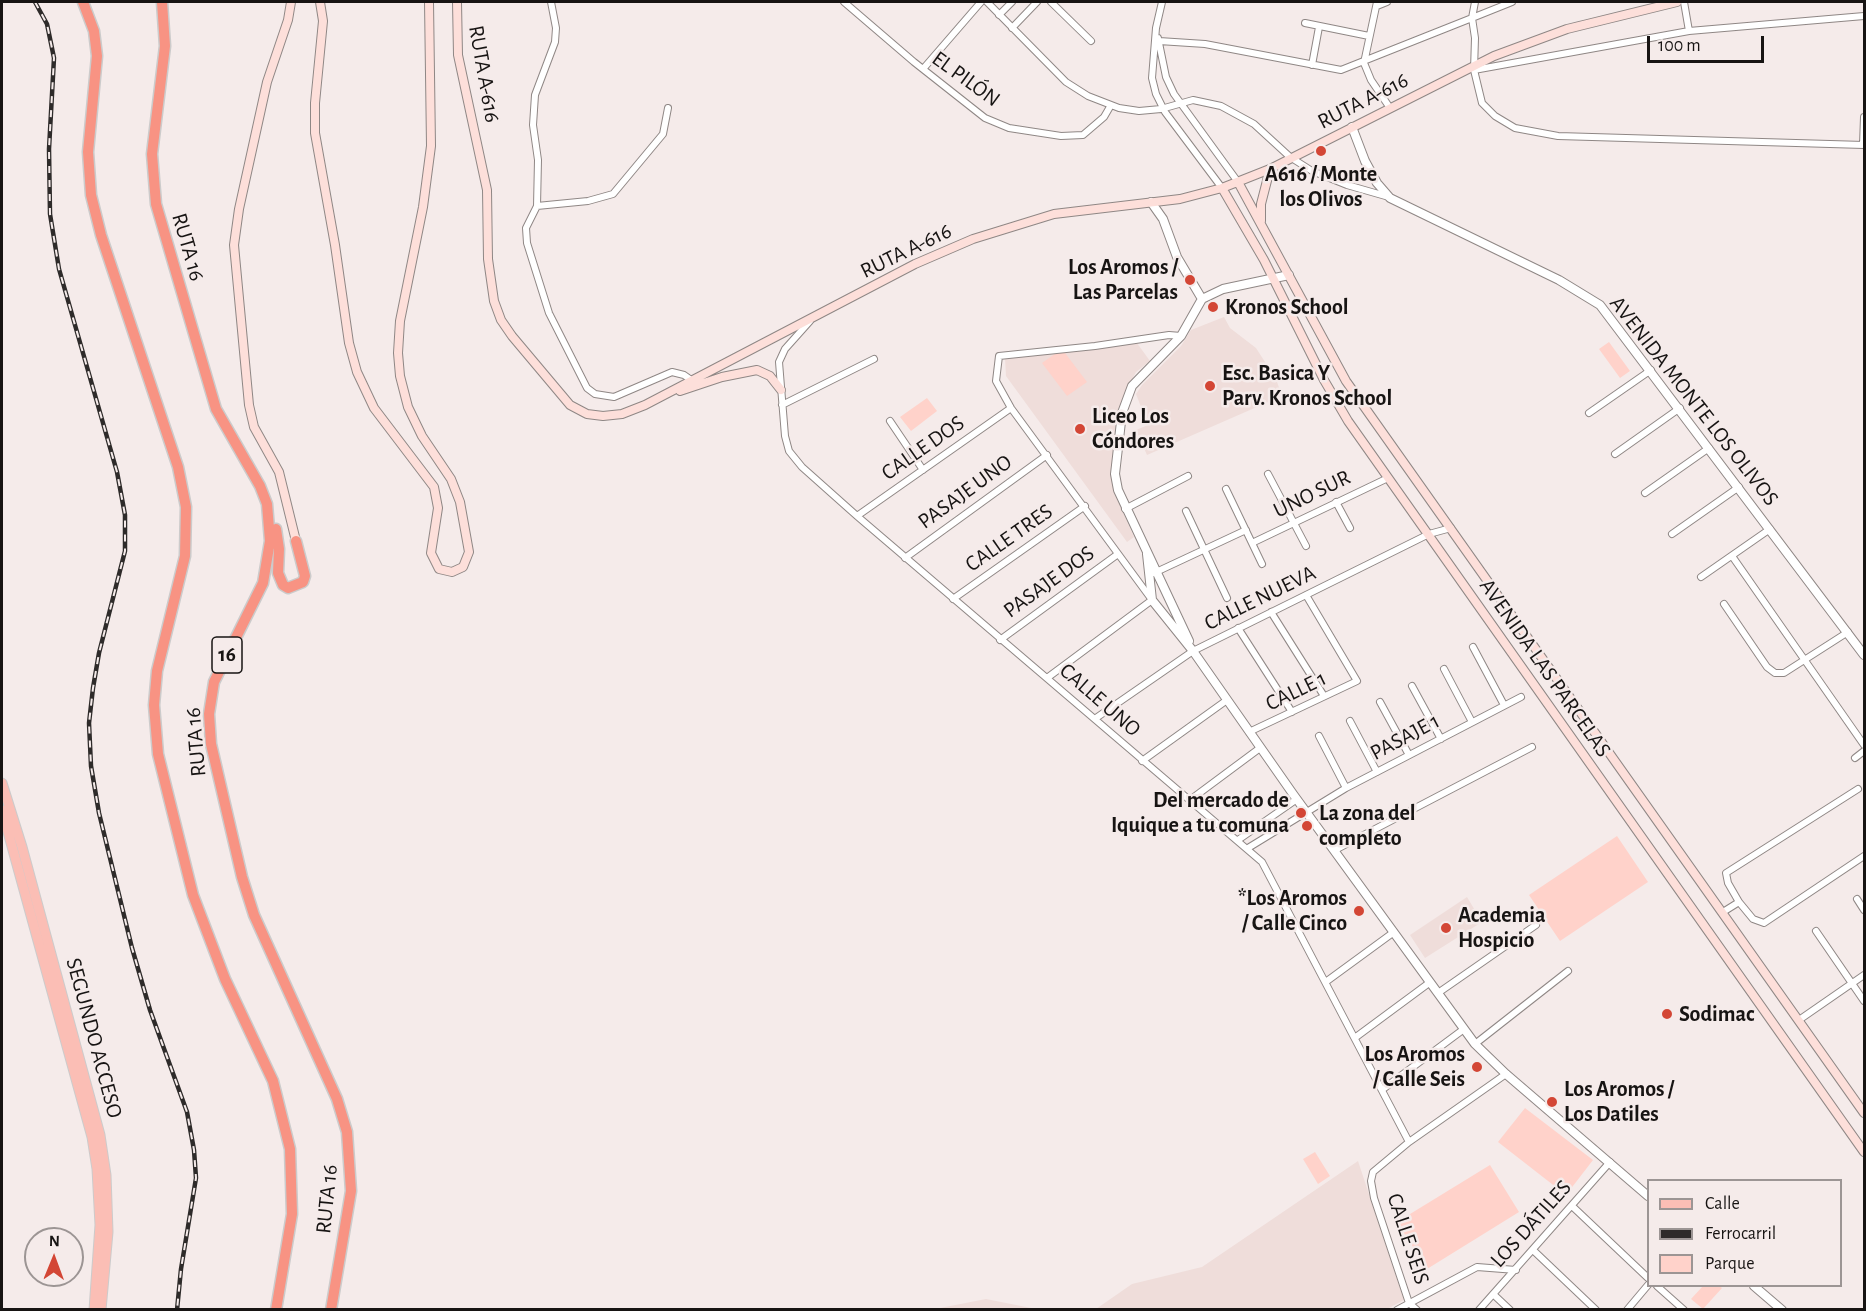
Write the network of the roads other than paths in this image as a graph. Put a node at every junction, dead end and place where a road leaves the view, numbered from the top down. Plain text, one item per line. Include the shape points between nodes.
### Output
1 (83, 2) edge
2 (162, 2) edge
3 (291, 2) edge
4 (320, 2) edge
5 (429, 2) edge
6 (457, 2) edge
7 (551, 2) edge
8 (844, 2) edge
9 (981, 2) edge
10 (987, 2) edge
11 (1012, 2) edge
12 (1037, 2) edge
13 (1051, 2) edge
14 (1162, 2) edge
15 (1387, 2) edge
16 (1475, 2) edge
17 (1512, 2) edge
18 (1677, 2) edge
19 (1684, 2) edge
20 (1377, 4) edge
21 (999, 15) junction
22 (1864, 16) edge
23 (1472, 18) junction
24 (1305, 23) dead end
25 (1319, 27) junction
26 (1012, 28) junction
27 (1156, 28) junction
28 (1689, 31) junction
29 (1369, 36) junction
30 (1091, 41) dead end
31 (1159, 41) junction
32 (1364, 63) junction
33 (1312, 65) junction
34 (1473, 68) junction
35 (922, 69) junction
36 (1179, 103) junction
37 (1111, 105) junction
38 (668, 108) dead end
39 (1390, 108) junction
40 (1163, 109) junction
41 (1864, 117) edge
42 (1352, 128) junction
43 (1864, 145) edge
44 (1290, 157) junction
45 (1270, 169) junction
46 (1238, 182) junction
47 (1222, 188) junction
48 (1390, 198) junction
49 (1151, 202) junction
50 (537, 206) junction
51 (1261, 222) junction
52 (1289, 275) junction
53 (1274, 279) junction
54 (1202, 299) junction
55 (813, 317) junction
56 (1181, 336) junction
57 (874, 359) dead end
58 (1651, 370) junction
59 (695, 383) junction
60 (780, 390) junction
61 (782, 405) junction
62 (1011, 408) junction
63 (1680, 408) junction
64 (1589, 413) dead end
65 (890, 421) dead end
66 (1709, 448) junction
67 (1615, 454) dead end
68 (1047, 455) junction
69 (922, 470) junction
70 (1268, 474) dead end
71 (1188, 476) dead end
72 (1388, 478) junction
73 (1739, 487) junction
74 (1226, 489) dead end
75 (1645, 493) dead end
76 (1336, 502) junction
77 (267, 504) junction
78 (1085, 506) junction
79 (1125, 509) junction
80 (1186, 511) dead end
81 (856, 516) junction
82 (1293, 524) junction
83 (1350, 528) dead end
84 (1451, 528) junction
85 (1770, 529) junction
86 (1246, 530) junction
87 (1429, 534) junction
88 (1672, 534) dead end
89 (296, 541) joint
90 (1252, 543) junction
91 (1306, 546) dead end
92 (1205, 549) junction
93 (1118, 554) junction
94 (1732, 556) junction
95 (905, 558) junction
96 (1262, 564) dead end
97 (1153, 574) junction
98 (1701, 577) dead end
99 (1306, 595) junction
100 (1227, 598) dead end
101 (953, 599) junction
102 (1152, 600) junction
103 (1724, 604) dead end
104 (1271, 612) junction
105 (1238, 628) junction
106 (1848, 632) junction
107 (1000, 640) junction
108 (1473, 647) dead end
109 (1193, 651) junction
110 (1864, 655) edge
111 (1805, 660) junction
112 (1444, 669) dead end
113 (1047, 678) junction
114 (1412, 686) dead end
115 (1324, 696) junction
116 (1521, 697) dead end
117 (1227, 700) junction
118 (1380, 702) dead end
119 (1504, 705) junction
120 (1292, 712) junction
121 (1096, 718) junction
122 (1350, 720) dead end
123 (1472, 722) junction
124 (1250, 732) junction
125 (1319, 736) dead end
126 (1441, 739) junction
127 (1864, 745) edge
128 (1532, 747) dead end
129 (1260, 748) junction
130 (1864, 751) edge
131 (1409, 755) junction
132 (1855, 758) dead end
133 (1142, 761) junction
134 (1377, 772) junction
135 (2, 783) edge
136 (1346, 788) junction
137 (1858, 789) dead end
138 (1297, 799) junction
139 (1190, 800) junction
140 (2, 810) edge
141 (1306, 810) junction
142 (1238, 840) junction
143 (1248, 848) junction
144 (1335, 850) junction
145 (1864, 856) edge
146 (1857, 899) dead end
147 (1739, 902) junction
148 (1864, 910) edge
149 (1723, 912) junction
150 (1536, 925) dead end
151 (1816, 931) dead end
152 (1394, 932) junction
153 (1568, 971) dead end
154 (1864, 975) edge
155 (1327, 981) junction
156 (1429, 983) junction
157 (1852, 984) junction
158 (1438, 993) junction
159 (1864, 1001) edge
160 (1799, 1020) junction
161 (1464, 1029) junction
162 (1356, 1037) junction
163 (1475, 1044) junction
164 (1506, 1074) junction
165 (1383, 1089) junction
166 (1864, 1113) edge
167 (1860, 1138) edge
168 (1409, 1142) junction
169 (1864, 1152) edge
170 (1610, 1162) junction
171 (1647, 1195) edge
172 (1572, 1206) junction
173 (1534, 1251) junction
174 (1516, 1270) junction
175 (1647, 1277) edge
176 (1647, 1286) edge
177 (1658, 1287) edge
178 (1755, 1287) edge
179 (1493, 1294) junction
180 (1410, 1303) junction
181 (94, 1310) edge
182 (101, 1310) edge
183 (276, 1310) edge
184 (331, 1310) edge
185 (1397, 1310) edge
186 (1417, 1310) edge
187 (1479, 1310) edge
188 (1510, 1310) edge
189 (1596, 1310) edge
190 (1627, 1310) edge
191 (1684, 1310) edge
192 (1782, 1310) edge

1 - 183 highway, RUTA 16 via 94,31 97,56 88,152 91,195 178,467 186,507 185,556 157,671 154,705 158,753 193,895 225,979 273,1081 290,1149 292,1214
2 - 77 highway, RUTA 16 / 16 via 165,46 152,154 157,211 216,410
3 - 89 main road via 267,82 238,209 234,245 249,405 254,427 279,472
4 - 5 main road, RUTA A-616 via 323,21 315,133 349,343 374,408 436,492 438,508 431,557 439,569 452,572 463,567 470,552 460,502 451,478 422,436 408,407 399,353 400,321 431,146
6 - 59 main road, RUTA A-616 via 457,46 487,190 490,281 501,320 570,405 587,414 622,414
7 - 50 street via 555,42 535,95 533,116 538,160
8 - 35 street, EL PILÓN
9 - 35 street
10 - 21 street
11 - 21 street
12 - 26 street
13 - 30 street
14 - 27 street
15 - 20 street
16 - 23 street
17 - 23 street
18 - 34 main road, RUTA A-616 via 1567,29
19 - 28 street
20 - 29 street
21 - 26 street
22 - 28 street
23 - 32 street
23 - 34 street
24 - 25 street
25 - 29 street
25 - 33 street
26 - 37 street via 1066,82
27 - 31 street
27 - 40 street via 1152,78
28 - 34 street
29 - 32 street
31 - 33 street via 1205,44
31 - 36 street via 1166,77
32 - 33 street via 1341,70
32 - 39 street
34 - 39 main road, RUTA A-616
34 - 43 street via 1482,103 1515,128 1558,136
35 - 37 street, EL PILÓN via 985,118 1035,134 1083,135 1104,117
36 - 40 street
36 - 44 street via 1193,100 1221,106 1274,140
36 - 46 street
37 - 40 street via 1139,111
38 - 50 street via 663,134 613,194 588,201
39 - 42 main road, RUTA A-616
40 - 47 street
41 - 43 street
42 - 44 main road, RUTA A-616
42 - 48 street, AVENIDA MONTE LOS OLIVOS via 1365,161
44 - 45 main road, RUTA A-616
44 - 48 street via 1338,182
45 - 46 main road, RUTA A-616
45 - 51 main road via 1261,204
46 - 47 main road, RUTA A-616
46 - 51 main road, AVENIDA LAS PARCELAS
47 - 49 main road, RUTA A-616
47 - 53 main road, AVENIDA LAS PARCELAS
48 - 58 street, AVENIDA MONTE LOS OLIVOS via 1559,279 1595,301
49 - 54 street via 1163,219 1176,257
49 - 55 main road, RUTA A-616 via 1054,214 1010,225 915,264
50 - 59 street via 525,228 527,243 549,313 587,388 602,397 614,398 672,372
51 - 52 main road, AVENIDA LAS PARCELAS
52 - 53 street
52 - 84 main road, AVENIDA LAS PARCELAS via 1346,381
53 - 54 street via 1223,289
53 - 72 main road, AVENIDA LAS PARCELAS via 1336,403
54 - 56 street
55 - 59 main road, RUTA A-616
55 - 60 street, CALLE UNO via 785,349 779,362
56 - 62 street via 999,356 996,381
56 - 79 street via 1138,376 1126,397 1115,474
57 - 61 street
58 - 63 street, AVENIDA MONTE LOS OLIVOS
58 - 64 street
59 - 60 main road via 756,369 771,376
60 - 61 street, CALLE UNO
61 - 81 street, CALLE UNO via 789,451
62 - 68 street
62 - 69 street, CALLE DOS
63 - 66 street, AVENIDA MONTE LOS OLIVOS
63 - 67 street
65 - 69 street
66 - 73 street, AVENIDA MONTE LOS OLIVOS
66 - 75 street
68 - 78 street
68 - 95 street, PASAJE UNO
69 - 81 street, CALLE DOS
70 - 82 street
71 - 79 street
72 - 76 street, UNO SUR
72 - 87 main road, AVENIDA LAS PARCELAS
73 - 85 street, AVENIDA MONTE LOS OLIVOS
73 - 88 street
74 - 86 street
76 - 82 street, UNO SUR
76 - 83 street
77 - 89 highway via 276,528 278,573 288,588 303,582 305,576
77 - 184 highway, RUTA 16 / 16 via 269,560 256,600 217,673 209,727 215,769 254,915 337,1100 347,1132 351,1191
78 - 93 street
78 - 101 street, CALLE TRES
79 - 97 street
80 - 92 street
81 - 95 street, CALLE UNO
82 - 90 street, UNO SUR
82 - 91 street
84 - 87 street, CALLE NUEVA
84 - 149 main road, AVENIDA LAS PARCELAS
85 - 94 street
85 - 106 street, AVENIDA MONTE LOS OLIVOS
86 - 90 street
86 - 92 street
87 - 99 street, CALLE NUEVA
87 - 167 main road, AVENIDA LAS PARCELAS
90 - 96 street
92 - 97 street
92 - 100 street
93 - 102 street
93 - 107 street, PASAJE DOS
94 - 98 street
94 - 111 street
95 - 101 street, CALLE UNO
97 - 102 street
97 - 109 street
99 - 104 street, CALLE NUEVA
99 - 115 street, CALLE 1 via 1357,681
101 - 107 street, CALLE UNO
102 - 109 street
102 - 113 street
103 - 111 street via 1769,670 1784,673
104 - 105 street, CALLE NUEVA
104 - 115 street
105 - 109 street, CALLE NUEVA
105 - 120 street
106 - 110 street, AVENIDA MONTE LOS OLIVOS
106 - 111 street
107 - 113 street, CALLE UNO
108 - 119 street
109 - 117 street
109 - 121 street, CALLE NUEVA
111 - 127 street
112 - 123 street
113 - 121 street, CALLE UNO
114 - 126 street
115 - 120 street, CALLE 1
116 - 119 street, PASAJE 1
117 - 124 street
117 - 133 street
118 - 131 street
119 - 123 street, PASAJE 1
120 - 124 street, CALLE 1
121 - 133 street, CALLE UNO
122 - 134 street
123 - 126 street, PASAJE 1
124 - 129 street
125 - 136 street
126 - 131 street, PASAJE 1
128 - 144 street
129 - 138 street
129 - 139 street
130 - 132 street
131 - 134 street, PASAJE 1
133 - 139 street, CALLE UNO
134 - 136 street, PASAJE 1
135 - 182 main road, SEGUNDO ACCESO via 101,1142 108,1232
136 - 141 street, PASAJE 1
137 - 147 street via 1726,873
138 - 141 street
138 - 142 street
139 - 142 street, CALLE UNO
140 - 181 main road, SEGUNDO ACCESO via 92,1137 100,1225
141 - 143 street, PASAJE 1
141 - 144 street
142 - 143 street, CALLE UNO
143 - 155 street, CALLE UNO via 1270,873
144 - 152 street
145 - 147 street via 1764,923 1754,919
146 - 148 street
147 - 149 street
149 - 160 main road, AVENIDA LAS PARCELAS
150 - 158 street
151 - 157 street
152 - 155 street
152 - 156 street
153 - 163 street
154 - 157 street
155 - 162 street, CALLE UNO
156 - 158 street
156 - 162 street
157 - 159 street
157 - 160 street
158 - 161 street
160 - 166 main road, AVENIDA LAS PARCELAS
161 - 163 street
161 - 165 street
162 - 165 street, CALLE UNO
163 - 164 street
164 - 168 street, CALLE SEIS
164 - 170 street
165 - 168 street, CALLE UNO
167 - 169 main road, AVENIDA LAS PARCELAS
168 - 180 street, CALLE SEIS via 1381,1163 1371,1181
170 - 171 street
170 - 172 street, LOS DÁTILES
172 - 173 street, LOS DÁTILES
172 - 175 street
173 - 174 street, LOS DÁTILES
173 - 189 street
174 - 179 street, LOS DÁTILES
174 - 180 street via 1477,1267
176 - 190 street
177 - 191 street
178 - 192 street
179 - 187 street, LOS DÁTILES
179 - 188 street
180 - 185 street
180 - 186 street

